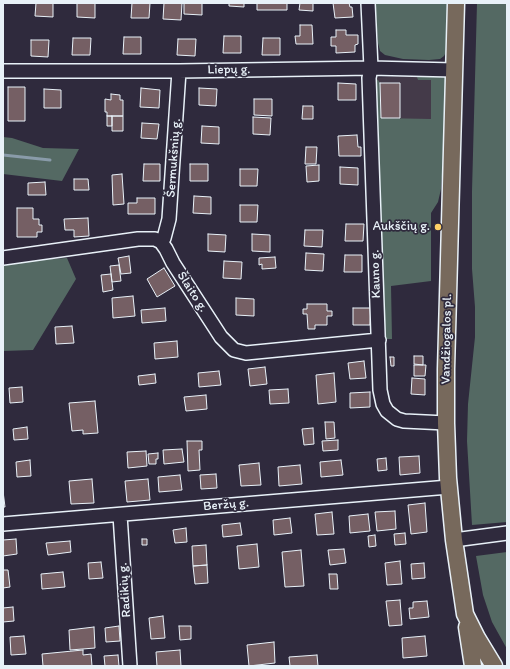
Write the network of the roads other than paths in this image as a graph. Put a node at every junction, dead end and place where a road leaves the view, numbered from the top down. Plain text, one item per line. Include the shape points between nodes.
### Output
1 (368, 3) edge
2 (456, 3) edge
3 (371, 68) junction
4 (454, 70) junction
5 (3, 71) edge
6 (179, 71) junction
7 (161, 242) junction
8 (3, 258) edge
9 (379, 340) junction
10 (446, 423) junction
11 (449, 487) junction
12 (120, 515) junction
13 (3, 524) edge
14 (507, 533) edge
15 (454, 540) junction
16 (465, 614) junction
17 (130, 666) edge
18 (473, 666) edge
19 (494, 666) edge

1 - 3 street, Kauno g.
2 - 4 main road, Vandžiogalos pl.
3 - 4 street, Liepų g.
3 - 6 street, Liepų g.
3 - 9 street, Kauno g. via 369,86
4 - 10 main road, Vandžiogalos pl.
5 - 6 street, Liepų g.
6 - 7 street, Šermukšnių g. via 169,219
7 - 8 street via 155,239 138,239
7 - 9 street, Šlaito g. via 221,337 234,350 246,353
9 - 10 street, Kauno g. via 380,390 387,411 404,420
10 - 11 main road, Vandžiogalos pl.
11 - 12 street, Beržų g.
11 - 15 main road, Vandžiogalos pl.
12 - 13 street, Beržų g.
12 - 17 street, Radikių g.
14 - 15 street
15 - 16 main road, Vandžiogalos pl.
16 - 18 main road
16 - 19 main road, Vandžiogalos pl.

